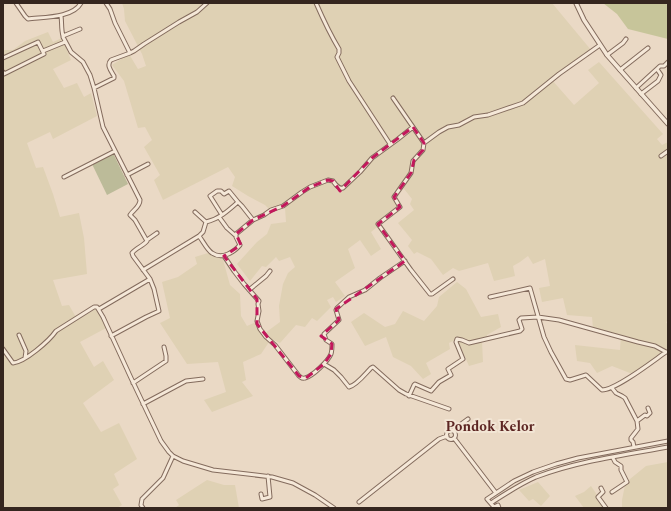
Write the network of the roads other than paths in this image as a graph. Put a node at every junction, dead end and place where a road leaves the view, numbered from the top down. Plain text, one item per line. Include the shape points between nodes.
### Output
1 (16, 3) edge
2 (81, 3) edge
3 (106, 3) edge
4 (207, 3) edge
5 (316, 3) edge
6 (576, 3) edge
7 (60, 16) junction
8 (80, 29) dead end
9 (63, 36) junction
10 (626, 39) dead end
11 (65, 42) junction
12 (600, 45) junction
13 (648, 48) dead end
14 (43, 51) junction
15 (130, 53) junction
16 (607, 55) junction
17 (3, 58) edge
18 (668, 62) edge
19 (657, 69) junction
20 (620, 70) junction
21 (3, 72) edge
22 (94, 88) junction
23 (636, 88) junction
24 (641, 94) junction
25 (393, 98) dead end
26 (668, 124) edge
27 (413, 127) junction
28 (424, 143) junction
29 (390, 144) junction
30 (115, 151) junction
31 (668, 151) edge
32 (661, 156) dead end
33 (148, 164) dead end
34 (127, 175) junction
35 (64, 177) dead end
36 (238, 202) junction
37 (195, 212) dead end
38 (220, 216) junction
39 (253, 220) junction
40 (206, 222) junction
41 (157, 233) dead end
42 (199, 236) junction
43 (236, 236) junction
44 (147, 240) junction
45 (224, 256) junction
46 (405, 261) junction
47 (143, 270) junction
48 (270, 271) dead end
49 (150, 279) junction
50 (453, 279) dead end
51 (249, 290) junction
52 (490, 297) dead end
53 (99, 309) junction
54 (159, 311) junction
55 (160, 316) dead end
56 (538, 317) junction
57 (19, 335) dead end
58 (111, 336) junction
59 (164, 347) dead end
60 (3, 349) edge
61 (667, 352) edge
62 (25, 358) junction
63 (324, 364) junction
64 (203, 378) dead end
65 (133, 383) junction
66 (612, 388) junction
67 (409, 396) junction
68 (143, 404) junction
69 (648, 408) dead end
70 (449, 409) dead end
71 (468, 419) dead end
72 (637, 421) junction
73 (453, 430) junction
74 (447, 436) junction
75 (454, 438) junction
76 (668, 441) edge
77 (648, 445) junction
78 (634, 447) junction
79 (668, 447) edge
80 (649, 451) junction
81 (173, 456) junction
82 (613, 458) junction
83 (560, 463) junction
84 (562, 469) junction
85 (268, 476) junction
86 (601, 488) dead end
87 (496, 492) junction
88 (612, 492) dead end
89 (261, 494) dead end
90 (499, 498) junction
91 (359, 502) dead end
92 (491, 504) junction
93 (143, 508) edge
94 (334, 508) edge
95 (499, 508) edge
96 (606, 508) edge

1 - 7 street via 28,19
2 - 7 street
3 - 15 street
4 - 15 street via 198,12
5 - 29 street via 339,49 337,57 344,72
6 - 12 street
7 - 9 street
8 - 9 street
9 - 11 street
10 - 16 street
11 - 14 street
11 - 22 street via 71,52 83,62
12 - 16 street
12 - 28 street via 523,103 448,127
13 - 20 street
14 - 17 street via 38,42
14 - 21 street via 44,54 4,74
15 - 22 street via 111,60 108,65 114,78
16 - 20 street
18 - 19 street
19 - 23 street
19 - 24 street via 661,75 658,81
20 - 23 street
22 - 30 street via 103,127
23 - 24 street
24 - 26 street
25 - 27 street
27 - 28 street
27 - 29 street
28 - 46 street via 423,150 413,161 411,173 394,196 400,207 378,224
29 - 39 street via 372,158 344,188 339,188 333,180 328,180 310,187 283,206
30 - 34 street
30 - 35 street
31 - 32 street
33 - 34 street
34 - 44 street via 140,200 130,215
36 - 38 street
36 - 38 street via 229,191 224,194 217,191 210,196
36 - 39 street
37 - 40 street
38 - 40 street
38 - 43 street via 227,228
39 - 43 street
40 - 42 street via 204,232
41 - 44 street
42 - 45 street via 212,253
42 - 47 street
43 - 45 street via 240,245
44 - 47 street via 132,253
45 - 51 street
46 - 50 street via 430,294
46 - 63 street via 364,291 349,297 337,308 339,320 324,334 332,346 331,354
47 - 49 street
48 - 51 street
49 - 53 street
49 - 54 street
51 - 63 street via 259,301 257,321 260,329 299,376 306,378
52 - 56 street via 530,288
53 - 58 street
53 - 62 street via 94,307 56,331
54 - 55 street
54 - 58 street
56 - 61 street via 572,323 655,346
56 - 66 street via 544,337 566,379 573,380 586,375 602,390
56 - 67 street via 520,319 522,330 511,334 469,343 457,339 463,359 448,369 451,375 439,382 431,391 415,384
57 - 62 street via 26,351
58 - 65 street
59 - 65 street via 166,361
60 - 62 street via 14,363
61 - 66 street
63 - 67 street via 349,387 373,367
64 - 68 street via 186,381
65 - 68 street
66 - 72 street via 625,398
67 - 70 street
68 - 81 street via 163,444
69 - 72 street via 650,413
71 - 73 street
72 - 78 street via 638,429 631,438
73 - 74 street via 447,433
73 - 75 street via 456,436
74 - 75 street via 451,440
74 - 91 street via 439,439
75 - 87 street
76 - 77 street
77 - 78 street
77 - 80 street
78 - 83 street
79 - 80 street
80 - 82 street
81 - 85 street via 213,470
81 - 93 street via 163,478 142,499
82 - 84 street
82 - 88 street via 621,466 627,482
83 - 84 street
83 - 87 street via 533,472
84 - 90 street via 536,478
85 - 89 street via 270,498 262,499
85 - 94 street via 293,483
86 - 96 street via 602,492 598,497
87 - 90 street
87 - 92 street via 487,498
90 - 92 street
92 - 95 street via 494,507 498,505

